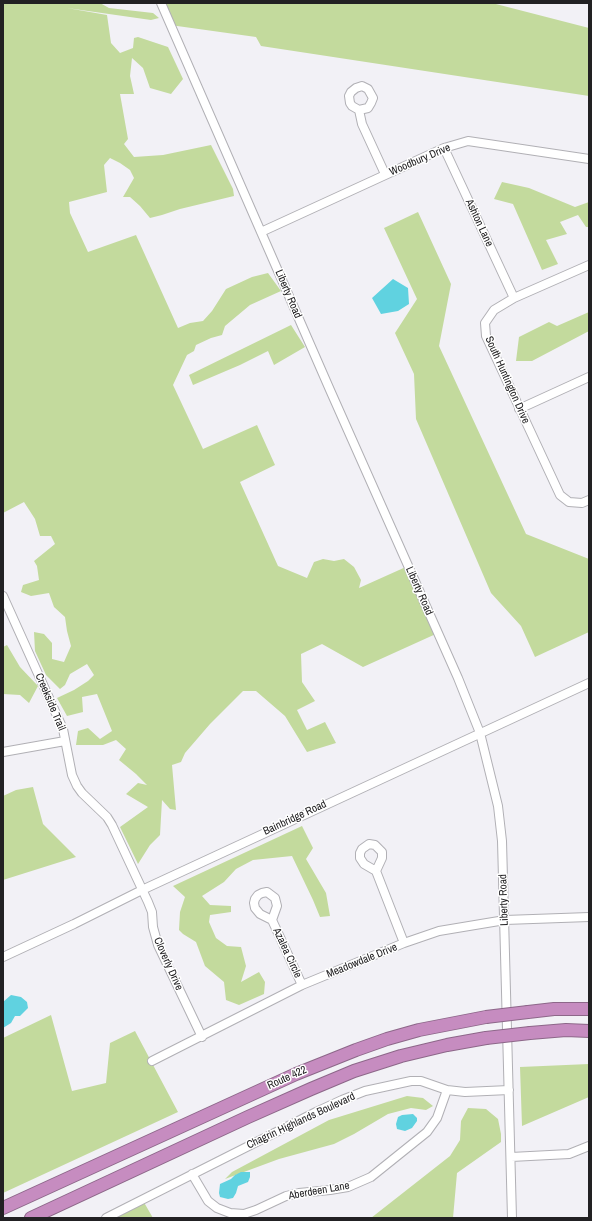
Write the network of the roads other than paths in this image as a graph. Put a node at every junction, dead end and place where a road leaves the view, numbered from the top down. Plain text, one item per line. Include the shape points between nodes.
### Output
1 (161, 3) edge
2 (359, 110) dead end
3 (444, 148) junction
4 (589, 159) edge
5 (385, 174) junction
6 (261, 232) junction
7 (589, 265) edge
8 (514, 298) junction
9 (589, 377) edge
10 (519, 409) junction
11 (589, 500) edge
12 (3, 596) edge
13 (589, 683) edge
14 (480, 732) junction
15 (65, 741) junction
16 (3, 752) edge
17 (376, 871) dead end
18 (142, 890) junction
19 (589, 918) edge
20 (272, 920) dead end
21 (505, 920) junction
22 (404, 943) junction
23 (3, 957) edge
24 (302, 985) junction
25 (589, 1009) edge
26 (589, 1031) edge
27 (202, 1036) junction
28 (152, 1061) dead end
29 (447, 1090) junction
30 (509, 1090) junction
31 (589, 1146) edge
32 (511, 1157) junction
33 (192, 1174) junction
34 (3, 1208) edge
35 (30, 1218) edge
36 (106, 1218) edge
37 (512, 1218) edge

1 - 6 street, Liberty Road
2 - 5 street via 362,124
3 - 4 street, Woodbury Drive via 468,141
3 - 5 street, Woodbury Drive
3 - 8 street, Ashton Lane
5 - 6 street, Woodbury Drive
6 - 14 street, Liberty Road
7 - 8 street, South Huntington Drive
8 - 10 street, South Huntington Drive via 494,310 485,323 486,336
9 - 10 street
10 - 11 street, South Huntington Drive via 560,495 569,502 582,503
12 - 15 street, Creekside Trail via 63,729
13 - 14 street, Bainbridge Road
14 - 18 street, Bainbridge Road
14 - 21 street, Liberty Road via 498,806
15 - 16 street
15 - 18 street, Creekside Trail via 77,786 109,821
17 - 22 street
18 - 23 street, Bainbridge Road
18 - 27 street, Cloverly Drive via 152,912 152,927 158,945
19 - 21 street, Meadowdale Drive
20 - 24 street, Azalea Circle
21 - 22 street, Meadowdale Drive via 439,930
21 - 30 street, Liberty Road
22 - 24 street, Meadowdale Drive
24 - 27 street, Meadowdale Drive
25 - 34 highway, Route 422, bridge via 554,1009 486,1017 419,1030 356,1050 296,1074
26 - 35 highway, Route 422, bridge via 566,1030 486,1038 401,1056 354,1071
27 - 28 street, Meadowdale Drive
29 - 30 street, Chagrin Highlands Boulevard
29 - 33 street, Chagrin Highlands Boulevard via 421,1081 411,1081 365,1092 316,1112
29 - 33 street, Aberdeen Lane via 437,1118 427,1132 371,1177 348,1187 299,1192 244,1214 230,1213 208,1201
30 - 32 street, Liberty Road
31 - 32 street via 569,1154
32 - 37 street, Liberty Road
33 - 36 street, Chagrin Highlands Boulevard

